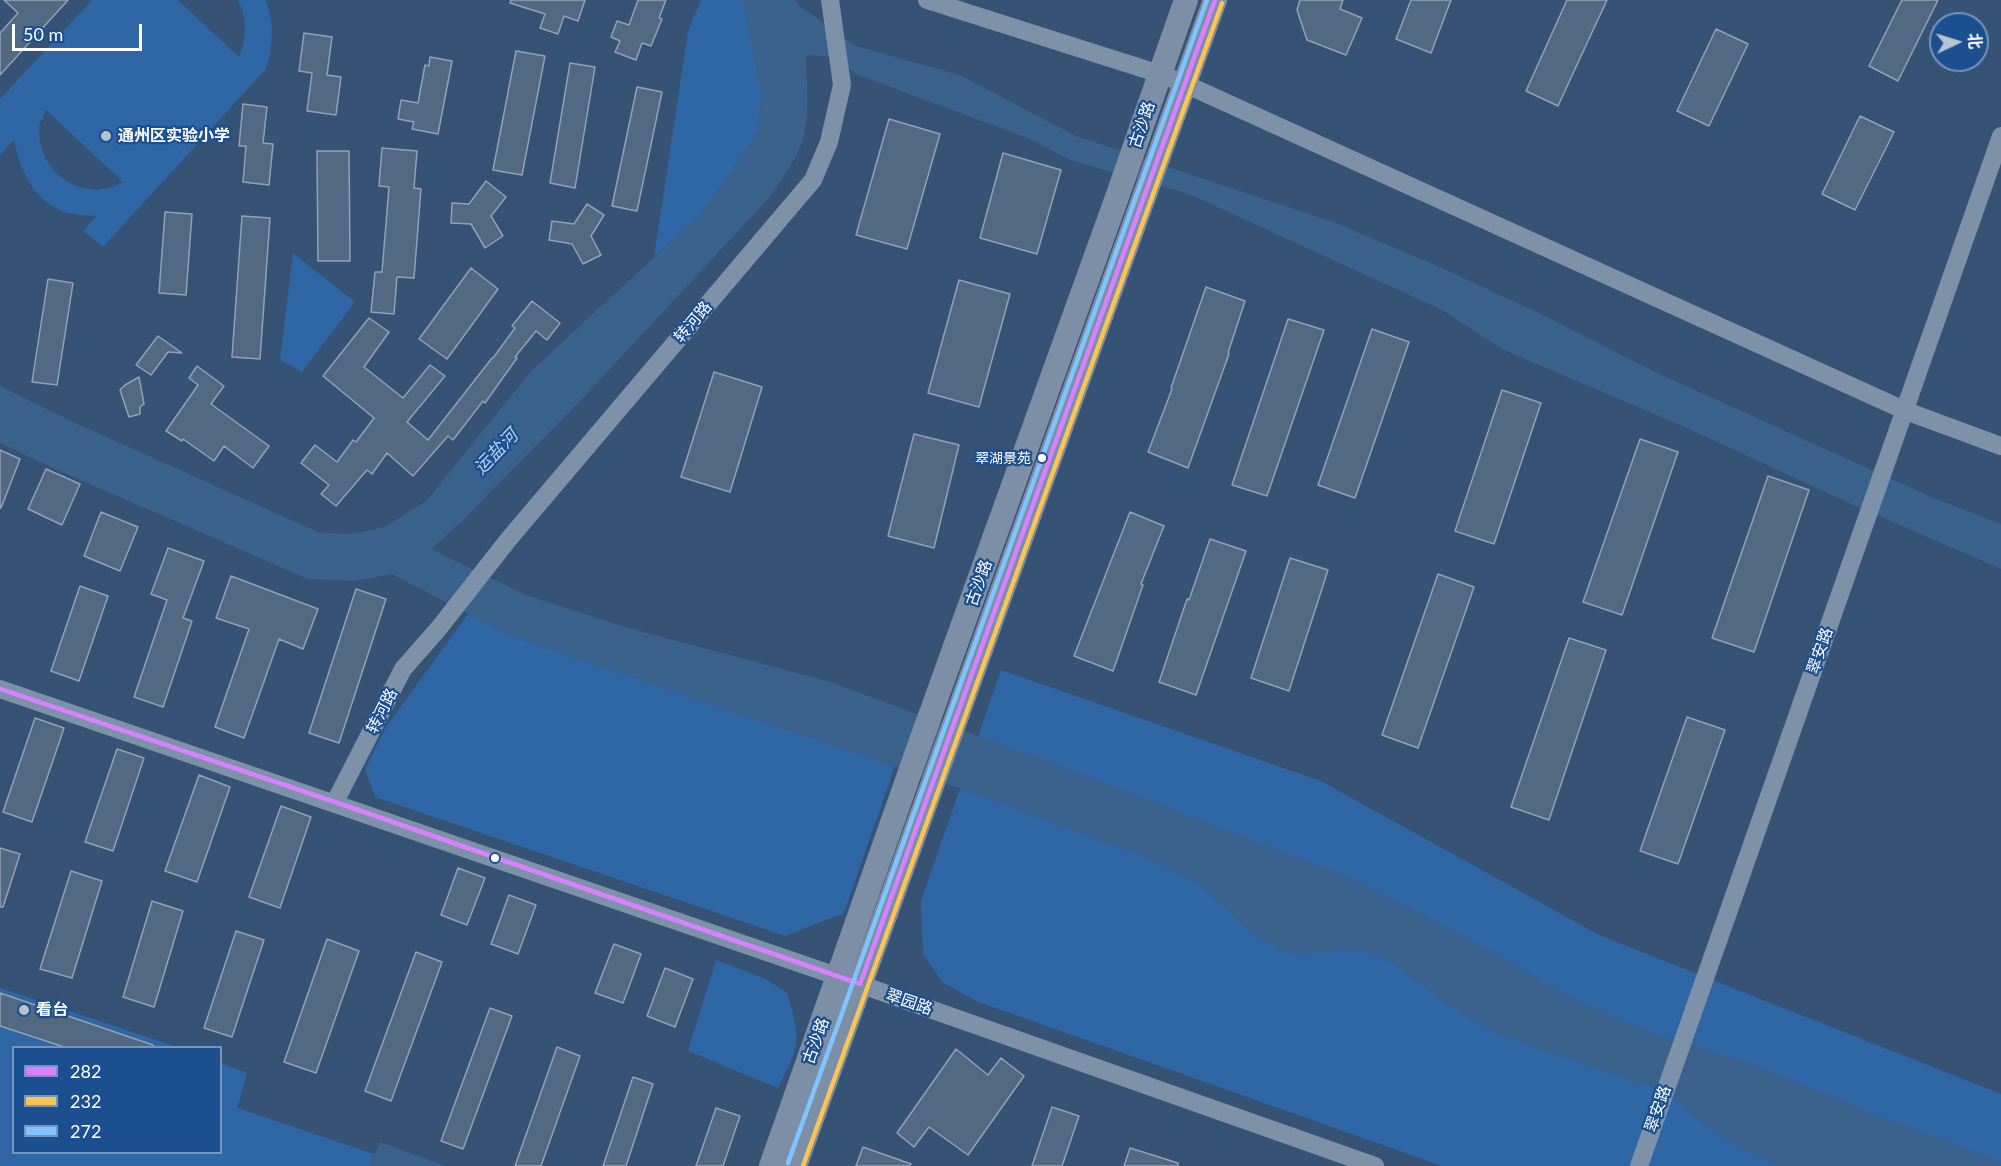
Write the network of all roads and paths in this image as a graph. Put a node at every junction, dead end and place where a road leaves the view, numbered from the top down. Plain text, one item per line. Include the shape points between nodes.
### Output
1 (830, 0) edge
2 (927, 0) edge
3 (1186, 0) edge
4 (1215, 0) edge
5 (1160, 74) junction
6 (1185, 84) junction
7 (2001, 136) edge
8 (1906, 411) junction
9 (2001, 446) edge
10 (0, 689) edge
11 (335, 802) junction
12 (849, 980) junction
13 (771, 1166) edge
14 (795, 1166) edge
15 (1374, 1166) edge
16 (1639, 1166) edge

1 - 11 street, 转河路 via 842,85 829,142 813,180 403,669
2 - 5 street
3 - 5 main road, 古沙路
4 - 6 main road, 古沙路
5 - 6 street
5 - 12 main road, 古沙路 via 900,800
6 - 8 street
6 - 12 main road, 古沙路 via 925,803
7 - 8 street, 翠安路
8 - 9 street
8 - 16 street, 翠安路
10 - 11 street, 翠园路
11 - 12 street, 翠园路
12 - 13 main road, 古沙路
12 - 14 main road, 古沙路
12 - 15 street, 翠园路

